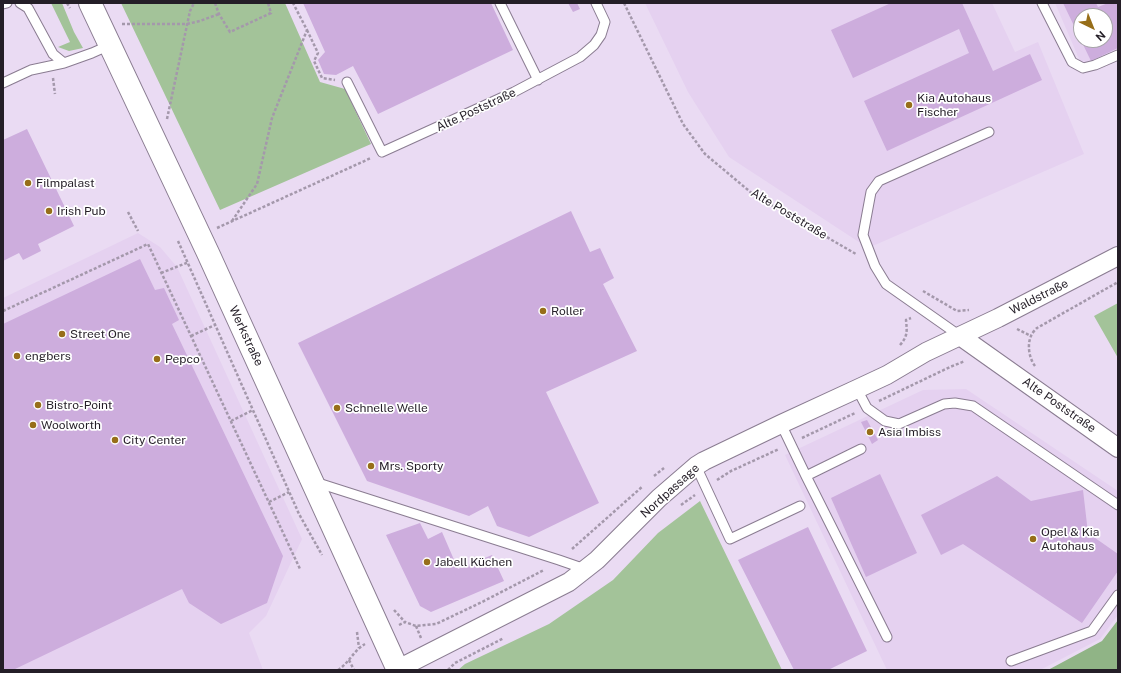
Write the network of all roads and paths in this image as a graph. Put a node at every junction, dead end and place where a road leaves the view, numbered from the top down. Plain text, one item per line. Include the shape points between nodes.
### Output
1 (7, 3) edge
2 (20, 3) edge
3 (67, 3) edge
4 (194, 3) edge
5 (215, 3) edge
6 (268, 3) edge
7 (294, 3) edge
8 (500, 3) edge
9 (596, 3) edge
10 (624, 3) edge
11 (1042, 3) edge
12 (3, 4) edge
13 (80, 6) edge
14 (219, 14) junction
15 (100, 24) junction
16 (187, 24) junction
17 (307, 30) junction
18 (110, 45) junction
19 (1118, 55) edge
20 (64, 63) junction
21 (538, 80) junction
22 (347, 82) joint
23 (3, 83) edge
24 (989, 132) dead end
25 (160, 151) junction
26 (364, 161) dead end
27 (128, 212) dead end
28 (232, 221) junction
29 (138, 231) dead end
30 (176, 237) dead end
31 (204, 244) junction
32 (1118, 256) edge
33 (188, 263) junction
34 (875, 266) junction
35 (162, 273) junction
36 (1118, 282) edge
37 (918, 289) dead end
38 (175, 302) junction
39 (945, 303) dead end
40 (171, 304) dead end
41 (3, 311) edge
42 (215, 325) junction
43 (191, 336) junction
44 (960, 336) junction
45 (966, 361) dead end
46 (1037, 368) dead end
47 (857, 389) junction
48 (867, 408) junction
49 (253, 410) junction
50 (231, 421) junction
51 (781, 424) junction
52 (790, 443) junction
53 (1118, 448) edge
54 (861, 449) dead end
55 (696, 466) junction
56 (806, 476) junction
57 (312, 480) junction
58 (705, 487) junction
59 (289, 492) junction
60 (269, 502) junction
61 (1118, 505) edge
62 (680, 506) dead end
63 (800, 506) dead end
64 (324, 558) dead end
65 (300, 569) dead end
66 (585, 569) junction
67 (1118, 595) edge
68 (354, 626) dead end
69 (887, 637) dead end
70 (504, 638) dead end
71 (349, 660) junction
72 (1011, 661) dead end
73 (338, 670) edge
74 (354, 670) edge
75 (397, 670) edge
76 (448, 670) edge

1 - 12 lane
2 - 20 lane via 28,8 53,54
3 - 13 path
4 - 16 path
5 - 14 path
6 - 14 path via 271,13 230,32
7 - 17 path
8 - 21 lane
9 - 21 lane, Alte Poststraße via 605,22 601,35 594,45 580,58
10 - 34 path, Alte Poststraße via 683,124 705,154 754,195
11 - 19 lane via 1072,62 1083,68
13 - 15 street, Werkstraße
14 - 16 path
15 - 16 path
15 - 18 street, Werkstraße
16 - 25 path
17 - 22 path via 318,53 314,61 322,78
17 - 28 path via 272,118 257,184
18 - 20 lane
18 - 25 street, Werkstraße
20 - 23 lane via 31,70
21 - 22 lane, Alte Poststraße via 382,152
24 - 34 lane via 879,181 871,192 863,234
25 - 31 street, Werkstraße
26 - 28 path
27 - 29 path
28 - 31 path
30 - 33 path
31 - 33 path
31 - 57 street, Werkstraße
32 - 44 street, Waldstraße
33 - 35 path
33 - 42 path
34 - 44 lane via 886,284
35 - 38 path
35 - 41 path via 148,244
36 - 46 path via 1037,328 1031,336 1028,348
37 - 39 path
38 - 40 path
38 - 43 path
42 - 43 path
42 - 49 path
43 - 50 path
44 - 47 street, Nordpassage
44 - 53 street, Alte Poststraße
45 - 48 path
47 - 48 lane
47 - 51 street, Nordpassage
48 - 52 path
48 - 61 lane via 885,421 899,424 944,404 973,406
49 - 50 path
49 - 59 path
50 - 60 path
51 - 52 lane
51 - 55 street, Nordpassage
52 - 56 lane
52 - 58 path
54 - 56 lane
55 - 58 lane
55 - 66 street, Nordpassage
56 - 69 lane
57 - 66 lane
57 - 75 street, Werkstraße
58 - 62 path
58 - 63 lane via 730,539
59 - 60 path
59 - 64 path
60 - 65 path
66 - 75 street, Nordpassage via 569,582
67 - 72 lane via 1092,631
68 - 71 path via 359,648
70 - 76 path via 455,663
71 - 73 path
71 - 74 path

